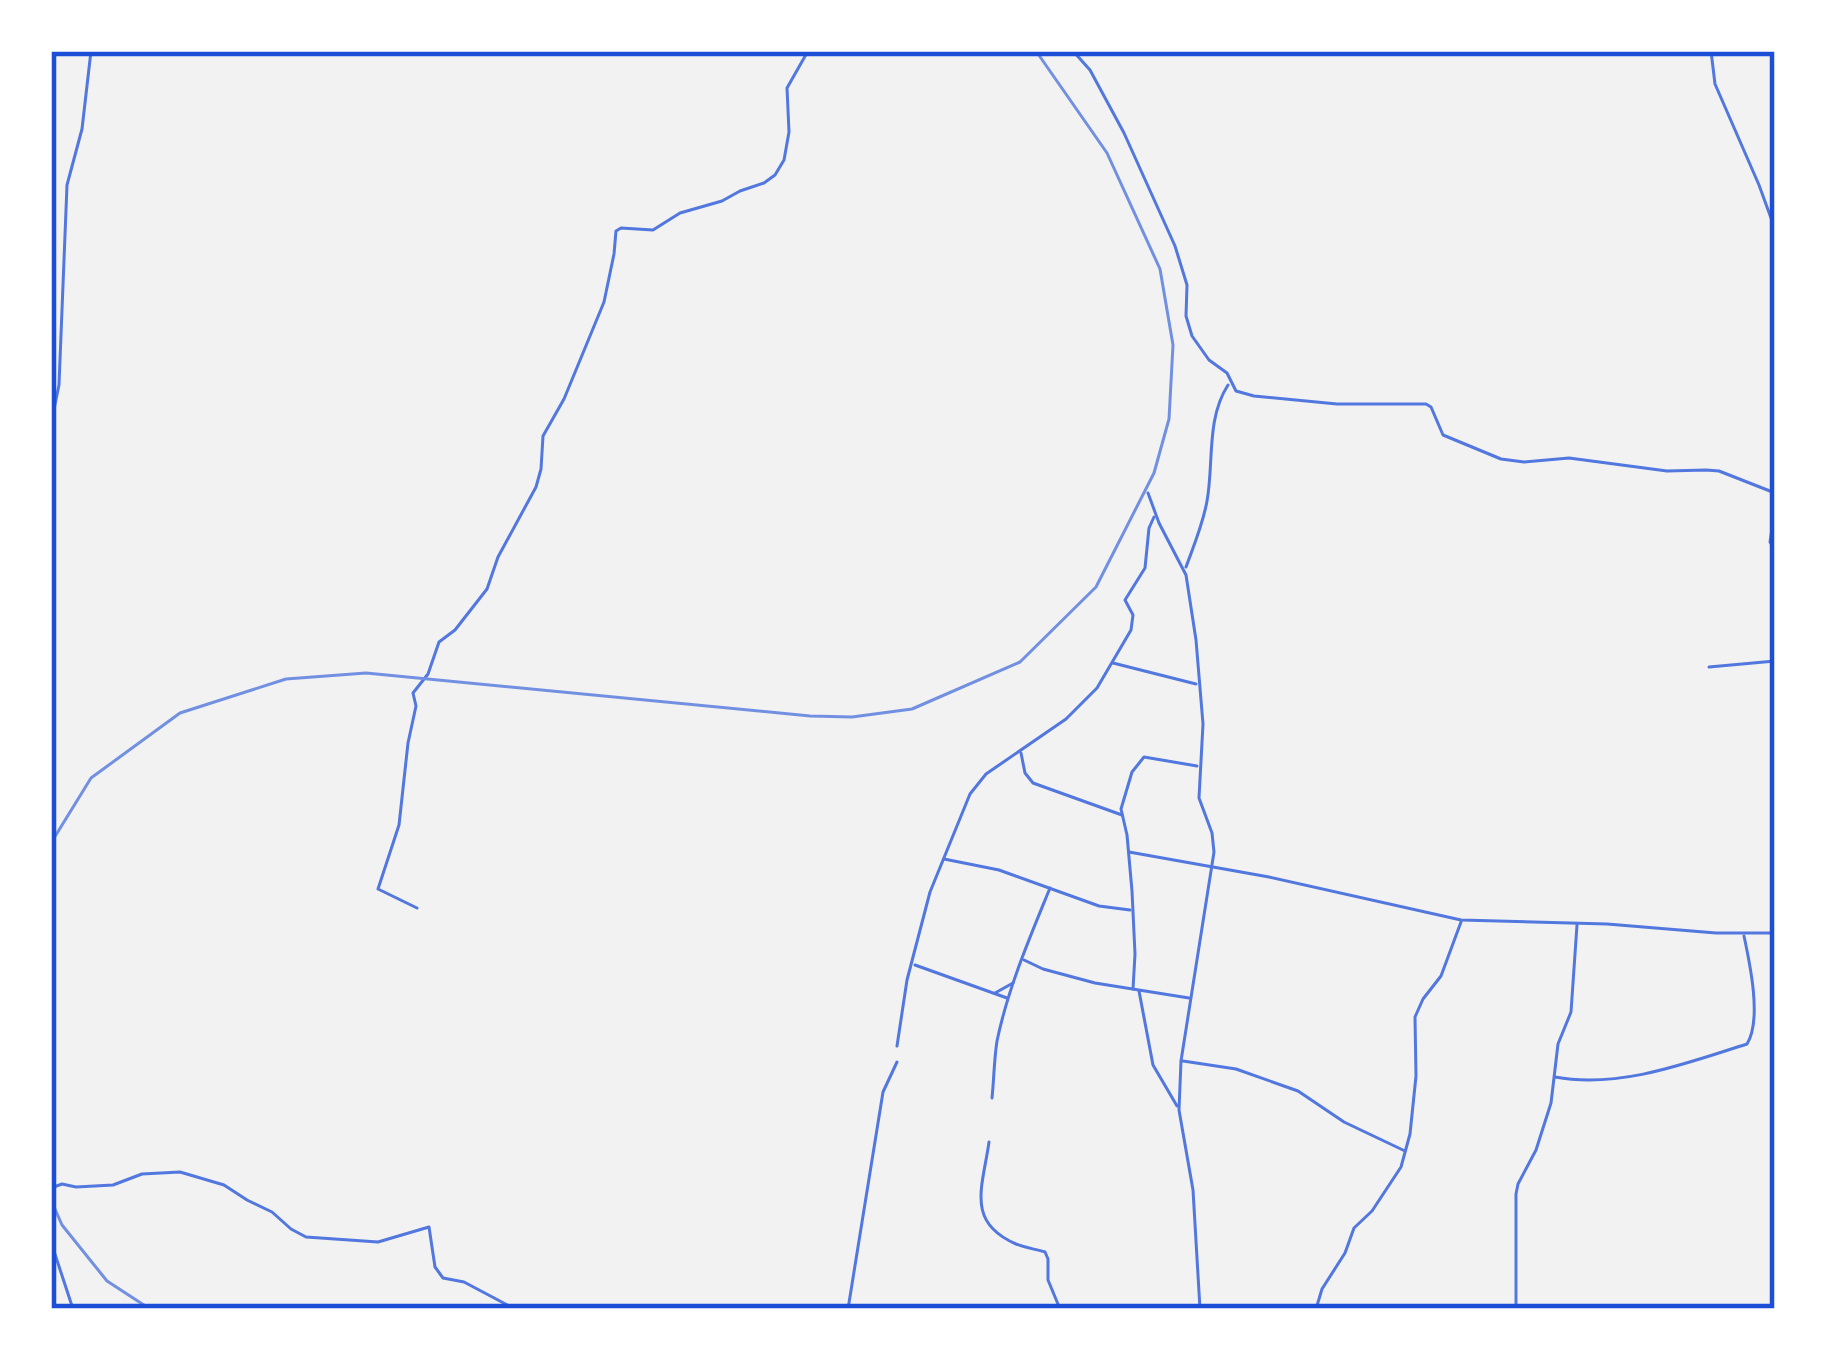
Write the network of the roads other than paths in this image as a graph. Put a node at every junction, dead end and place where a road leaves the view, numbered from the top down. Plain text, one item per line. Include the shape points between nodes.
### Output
1 (91, 51) edge
2 (808, 51) edge
3 (1073, 51) edge
4 (1711, 51) edge
5 (1775, 229) edge
6 (1230, 382) junction
7 (51, 424) edge
8 (1775, 493) edge
9 (1148, 494) dead end
10 (1775, 510) edge
11 (1156, 515) junction
12 (1775, 550) edge
13 (1185, 568) junction
14 (1775, 662) edge
15 (1113, 663) junction
16 (1709, 667) dead end
17 (1198, 684) junction
18 (1021, 751) junction
19 (1199, 766) junction
20 (1122, 815) junction
21 (1129, 852) junction
22 (943, 859) junction
23 (1213, 867) junction
24 (1050, 888) junction
25 (417, 908) dead end
26 (1132, 910) junction
27 (1461, 920) junction
28 (1577, 923) junction
29 (1775, 933) edge
30 (1744, 934) junction
31 (1022, 959) junction
32 (912, 963) junction
33 (1015, 982) junction
34 (1136, 989) junction
35 (993, 993) junction
36 (1009, 999) junction
37 (1192, 999) junction
38 (897, 1046) dead end
39 (1180, 1061) junction
40 (897, 1062) dead end
41 (1555, 1077) junction
42 (992, 1098) dead end
43 (1179, 1110) junction
44 (988, 1142) dead end
45 (1406, 1151) junction
46 (51, 1188) edge
47 (51, 1242) edge
48 (73, 1309) edge
49 (551, 1309) edge
50 (848, 1309) edge
51 (1060, 1309) edge
52 (1200, 1309) edge
53 (1316, 1309) edge
54 (1516, 1309) edge

1 - 7 street via 67,185
2 - 25 street via 787,88 789,132 775,176 653,230 616,231 609,286 543,436 536,487 489,586 439,642 413,693 399,825 378,889
3 - 6 street via 1124,133 1171,236 1187,285 1189,329
4 - 5 street via 1715,83
6 - 8 street via 1254,396 1426,404 1443,435 1501,459 1706,470
6 - 13 street
9 - 11 street
10 - 12 street
11 - 13 street
11 - 15 street via 1145,568 1125,600 1131,630
13 - 17 street
14 - 16 street
15 - 17 street
15 - 18 street via 1076,711
17 - 19 street
18 - 20 street via 1033,784
18 - 22 street via 970,794
19 - 20 street via 1144,757
19 - 23 street
20 - 21 street
21 - 23 street
21 - 26 street
22 - 24 street
22 - 32 street
23 - 27 street
23 - 37 street
24 - 26 street
24 - 31 street
26 - 34 street
27 - 28 street
27 - 45 street via 1415,1017
28 - 30 street
28 - 41 street via 1571,1012
29 - 30 street
30 - 41 street via 1753,985 1748,1044 1610,1079
31 - 33 street
31 - 34 street
32 - 35 street
32 - 38 street
33 - 35 street
33 - 36 street
34 - 37 street
34 - 43 street via 1154,1065
35 - 36 street
36 - 42 street
37 - 39 street
39 - 43 street
39 - 45 street via 1236,1069 1298,1091
40 - 50 street via 883,1092
41 - 54 street via 1516,1194
43 - 52 street
44 - 51 street via 983,1216 1013,1243 1045,1252
45 - 53 street via 1395,1179 1354,1228
46 - 49 street via 180,1172 224,1184 306,1237 378,1242 429,1227 443,1278 512,1308
47 - 48 street

